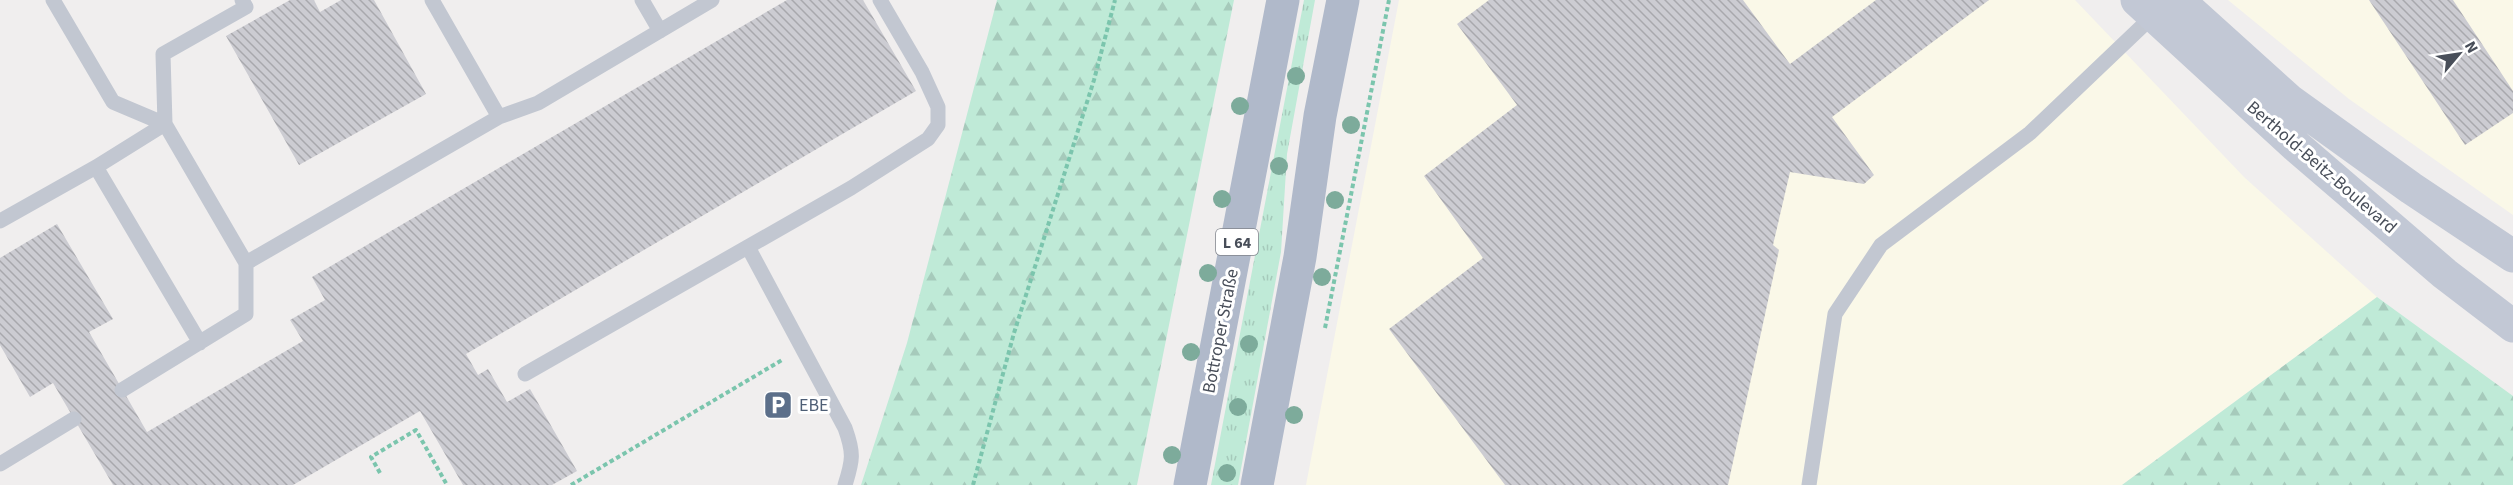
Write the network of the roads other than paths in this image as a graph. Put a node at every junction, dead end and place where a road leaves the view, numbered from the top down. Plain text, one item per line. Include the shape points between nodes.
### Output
1 (53, 0) edge
2 (242, 0) edge
3 (432, 0) edge
4 (642, 0) edge
5 (712, 0) edge
6 (880, 0) edge
7 (1283, 0) edge
8 (1343, 0) edge
9 (2159, 4) edge
10 (660, 31) junction
11 (499, 117) junction
12 (165, 124) junction
13 (96, 167) junction
14 (0, 221) edge
15 (748, 247) junction
16 (2513, 256) edge
17 (246, 263) junction
18 (2513, 326) edge
19 (200, 343) junction
20 (525, 374) dead end
21 (122, 390) dead end
22 (74, 419) dead end
23 (0, 464) edge
24 (844, 485) edge
25 (1190, 485) edge
26 (1257, 485) edge
27 (1809, 485) edge

1 - 12 lane via 113,102
2 - 12 lane via 246,7 164,54
3 - 11 lane
4 - 10 lane
5 - 10 lane
6 - 15 lane via 922,72 938,107 938,125 928,139
7 - 25 main road, Bottroper Straße / L 64
8 - 26 main road
9 - 16 main road, Berthold-Beitz-Boulevard via 2411,188
9 - 18 main road, Berthold-Beitz-Boulevard via 2296,146 2445,274
9 - 27 lane via 2030,133 1881,245 1835,314
10 - 11 lane via 538,103
11 - 17 lane
12 - 13 lane
12 - 17 lane
13 - 14 lane
13 - 19 lane
15 - 20 lane
15 - 24 lane via 845,428 853,461
17 - 19 lane via 246,314
19 - 21 lane
22 - 23 lane

